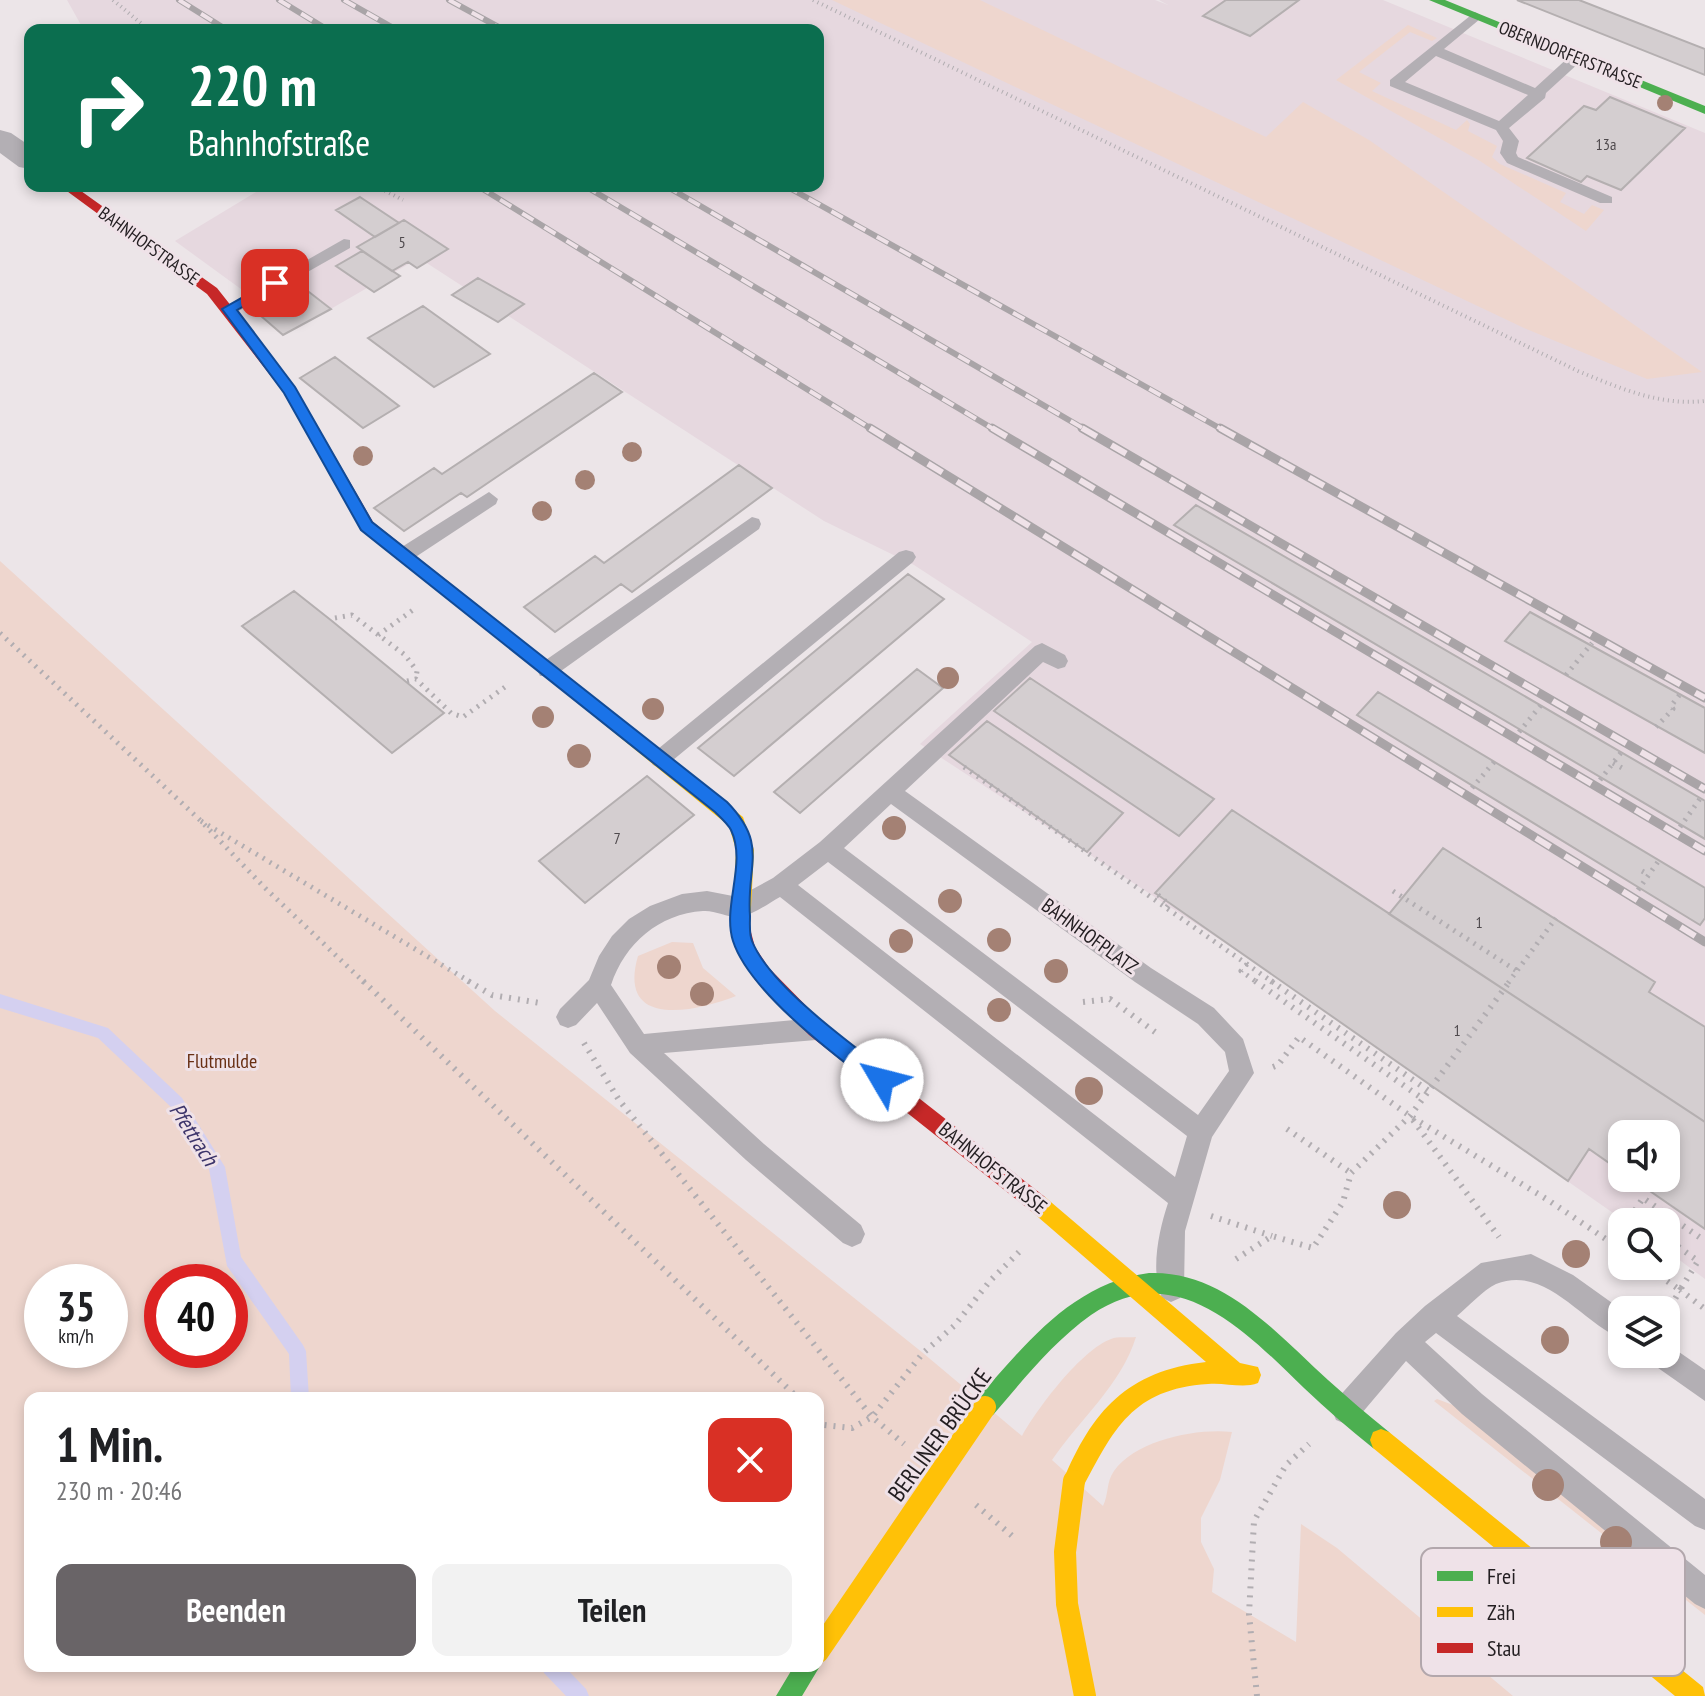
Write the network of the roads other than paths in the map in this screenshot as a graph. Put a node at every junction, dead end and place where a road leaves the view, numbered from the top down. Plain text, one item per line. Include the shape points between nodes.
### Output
1 (1435, 0) edge
2 (1475, 16) junction
3 (1435, 51) junction
4 (1576, 58) junction
5 (1540, 95) junction
6 (1703, 107) edge
7 (1501, 127) junction
8 (0, 139) edge
9 (24, 156) edge
10 (74, 192) edge
11 (1606, 200) dead end
12 (344, 244) dead end
13 (229, 309) junction
14 (489, 499) dead end
15 (752, 524) dead end
16 (404, 555) junction
17 (906, 557) dead end
18 (1058, 661) dead end
19 (543, 666) junction
20 (660, 759) junction
21 (890, 792) junction
22 (828, 849) junction
23 (781, 885) junction
24 (740, 907) junction
25 (599, 986) junction
26 (568, 1017) road end
27 (816, 1029) junction
28 (638, 1045) junction
29 (1201, 1132) junction
30 (1183, 1199) junction
31 (852, 1234) dead end
32 (1170, 1283) junction
33 (1137, 1285) junction
34 (1434, 1315) junction
35 (1608, 1316) edge
36 (1174, 1319) junction
37 (1405, 1342) junction
38 (1679, 1368) edge
39 (1232, 1370) junction
40 (1174, 1379) junction
41 (1268, 1380) dead end
42 (1705, 1387) edge
43 (1294, 1390) dead end
44 (1345, 1411) junction
45 (1705, 1516) edge
46 (1518, 1548) edge
47 (1649, 1548) edge
48 (1685, 1578) edge
49 (1705, 1594) edge
50 (824, 1643) edge
51 (804, 1672) edge
52 (1671, 1676) edge
53 (788, 1696) edge
54 (1085, 1696) edge
55 (1694, 1696) edge

1 - 2 street, OBERNDORFERSTRASSE
2 - 3 lane
2 - 4 street, OBERNDORFERSTRASSE
3 - 5 lane
3 - 7 lane via 1395,83
4 - 5 lane
4 - 6 street, OBERNDORFERSTRASSE
5 - 7 lane
7 - 11 lane via 1511,141 1512,160
8 - 9 street
10 - 13 street, BAHNHOFSTRASSE via 212,291
12 - 13 lane
13 - 16 street, BAHNHOFSTRASSE via 290,390 367,526
14 - 16 lane
15 - 19 lane
16 - 19 street, BAHNHOFSTRASSE
17 - 20 lane
18 - 21 lane via 1042,651
19 - 20 street, BAHNHOFSTRASSE
20 - 24 street, BAHNHOFSTRASSE via 739,825 745,849
21 - 22 lane
21 - 29 lane, BAHNHOFPLATZ via 1216,1026 1235,1047 1242,1073
22 - 23 lane
22 - 29 lane
23 - 24 lane
23 - 30 lane
24 - 25 lane via 707,901 658,913 620,943
24 - 27 street, BAHNHOFSTRASSE via 742,940 756,965
25 - 26 lane
25 - 28 lane
27 - 28 lane
27 - 33 street, BAHNHOFSTRASSE
28 - 31 lane
29 - 30 lane, BAHNHOFPLATZ
30 - 32 lane, BAHNHOFPLATZ via 1172,1231
32 - 33 street, BERLINER BRÜCKE
32 - 36 lane, BAHNHOFPLATZ
32 - 44 street, BERLINER BRÜCKE via 1232,1310
33 - 36 street
33 - 50 street, BERLINER BRÜCKE, bridge via 1089,1303 1047,1335 985,1407
34 - 35 lane via 1490,1272 1531,1267
34 - 37 lane
34 - 45 lane
36 - 39 street
36 - 40 lane, BAHNHOFPLATZ
37 - 44 lane
37 - 47 lane via 1472,1404
38 - 42 lane
39 - 40 street
39 - 41 street
40 - 54 street, bridge via 1141,1394 1107,1421 1074,1481 1065,1552 1067,1604
43 - 44 street
44 - 46 street
48 - 49 lane
51 - 53 street
52 - 55 street

